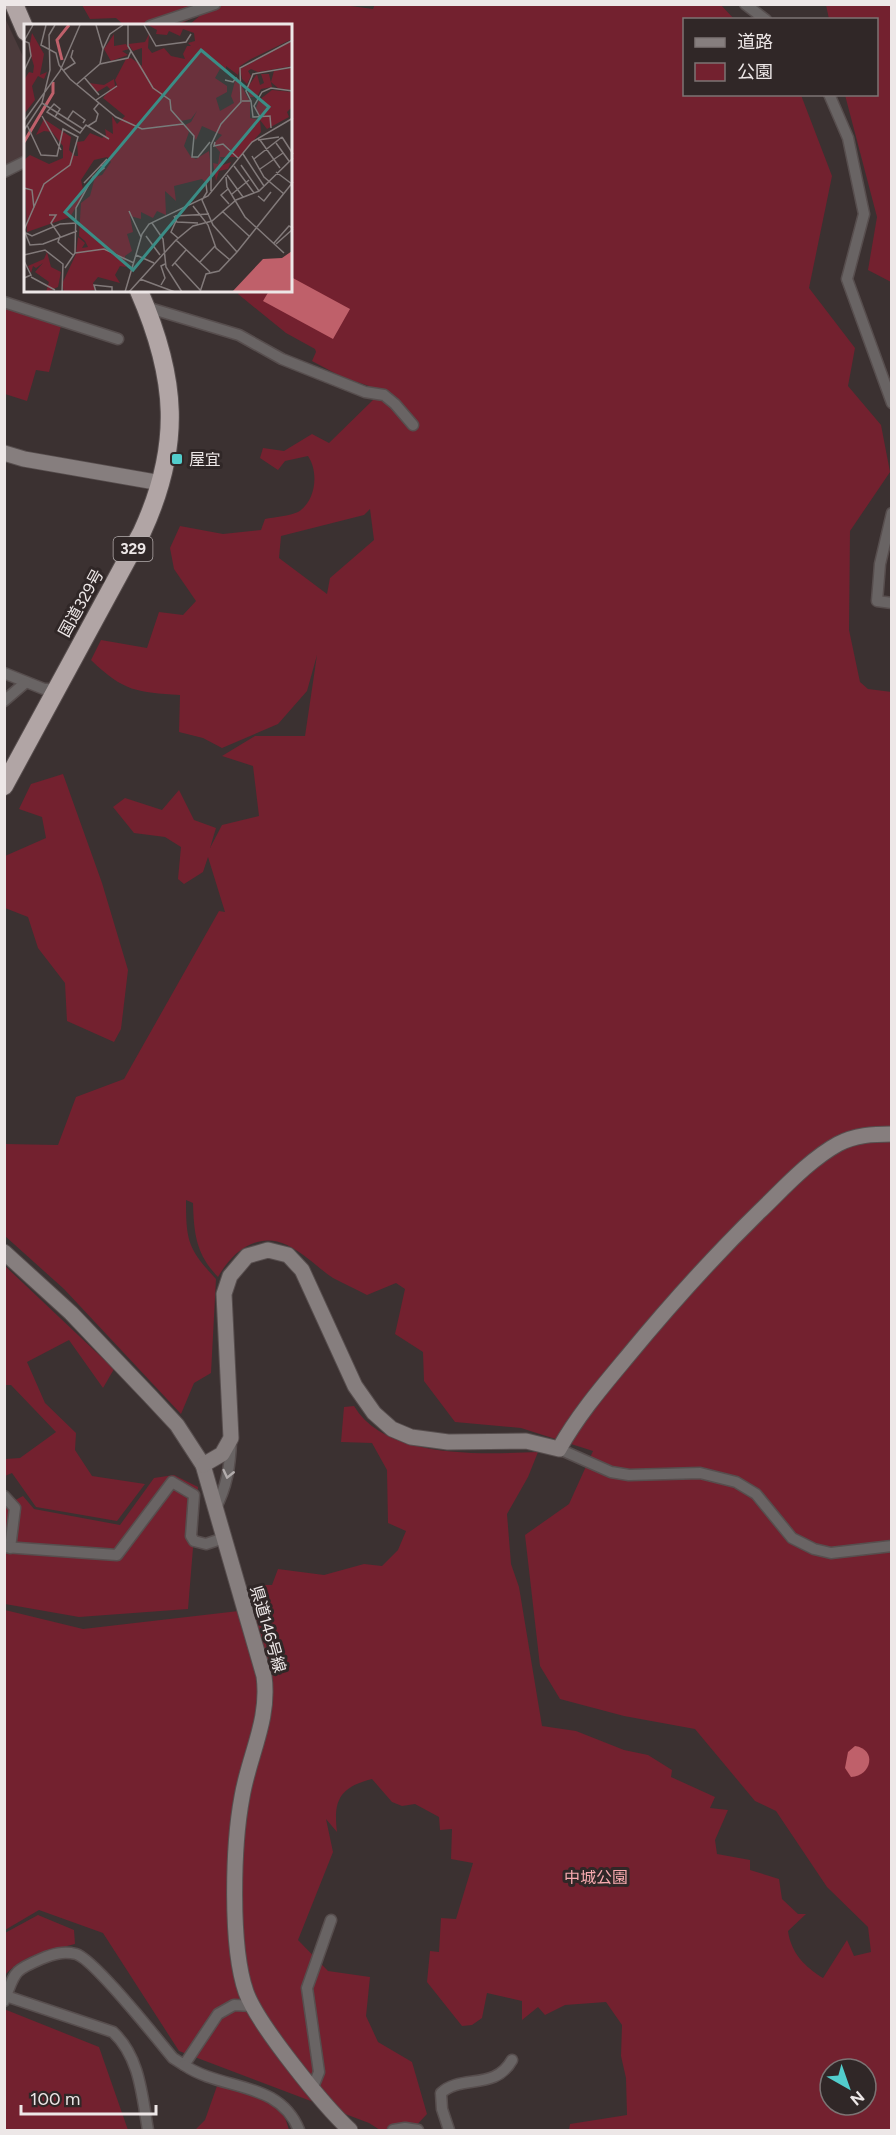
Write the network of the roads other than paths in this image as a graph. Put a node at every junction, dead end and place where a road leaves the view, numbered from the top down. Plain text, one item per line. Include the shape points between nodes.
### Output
1 (14, 4) edge
2 (214, 4) edge
3 (745, 4) edge
4 (763, 18) edge
5 (156, 24) edge
6 (24, 27) edge
7 (831, 96) edge
8 (24, 162) edge
9 (4, 172) edge
10 (143, 299) edge
11 (4, 302) edge
12 (118, 339) dead end
13 (887, 374) edge
14 (891, 403) edge
15 (413, 425) dead end
16 (4, 453) edge
17 (161, 483) junction
18 (891, 513) edge
19 (891, 603) edge
20 (4, 673) edge
21 (25, 683) junction
22 (56, 689) junction
23 (4, 701) edge
24 (4, 786) edge
25 (891, 1134) edge
26 (4, 1252) edge
27 (231, 1438) junction
28 (559, 1449) junction
29 (203, 1465) junction
30 (4, 1496) edge
31 (215, 1509) junction
32 (224, 1538) junction
33 (891, 1546) edge
34 (7, 1548) edge
35 (331, 1920) dead end
36 (5, 1999) edge
37 (253, 2006) junction
38 (512, 2060) dead end
39 (184, 2066) junction
40 (313, 2087) junction
41 (148, 2130) edge
42 (299, 2130) edge
43 (350, 2130) edge
44 (393, 2130) edge
45 (418, 2130) edge
46 (449, 2130) edge

1 - 6 highway
2 - 5 street
3 - 4 street
7 - 13 street via 848,138 864,214 847,279
8 - 9 street
10 - 15 street via 239,335 282,359 365,392 384,395
10 - 17 highway, 国道329号 / 329 via 157,335 170,394 168,453
11 - 12 street
13 - 14 street
16 - 17 street
17 - 22 highway, 国道329号 / 329 via 142,532
18 - 19 street via 877,601
20 - 21 street
21 - 22 street
21 - 23 street
22 - 24 highway, 国道329号 / 329
25 - 28 street via 852,1137 837,1144 771,1201 700,1269 594,1396
26 - 29 street, 県道146号線 via 72,1313 151,1397 177,1425
27 - 28 street via 224,1294 237,1265 247,1256 268,1250 288,1255 302,1270 355,1386 374,1413 392,1429 411,1437 448,1442 526,1441
27 - 29 street via 222,1454
27 -> 31 street via 230,1467
28 - 33 street via 611,1472 700,1473 736,1482 756,1494 792,1538 814,1549 831,1552
29 - 31 street, 県道146号線
30 - 34 street via 15,1508
31 - 32 street, 県道146号線
32 - 34 street via 206,1544 194,1541 194,1495 172,1482 117,1555
32 - 37 street, 県道146号線 via 266,1693 261,1729 242,1797 237,1849 240,1965
35 - 40 street via 307,1988 319,2072
36 - 39 street via 13,1975 21,1968 58,1952 78,1955 98,1969
36 - 41 street via 113,2032 124,2042 135,2062
37 - 39 street via 234,2005 218,2014
37 - 40 street, 県道146号線
38 - 46 street via 499,2076 447,2087 441,2093
39 - 42 street via 195,2073 266,2094 289,2112
40 - 43 street, 県道146号線
44 - 45 street

